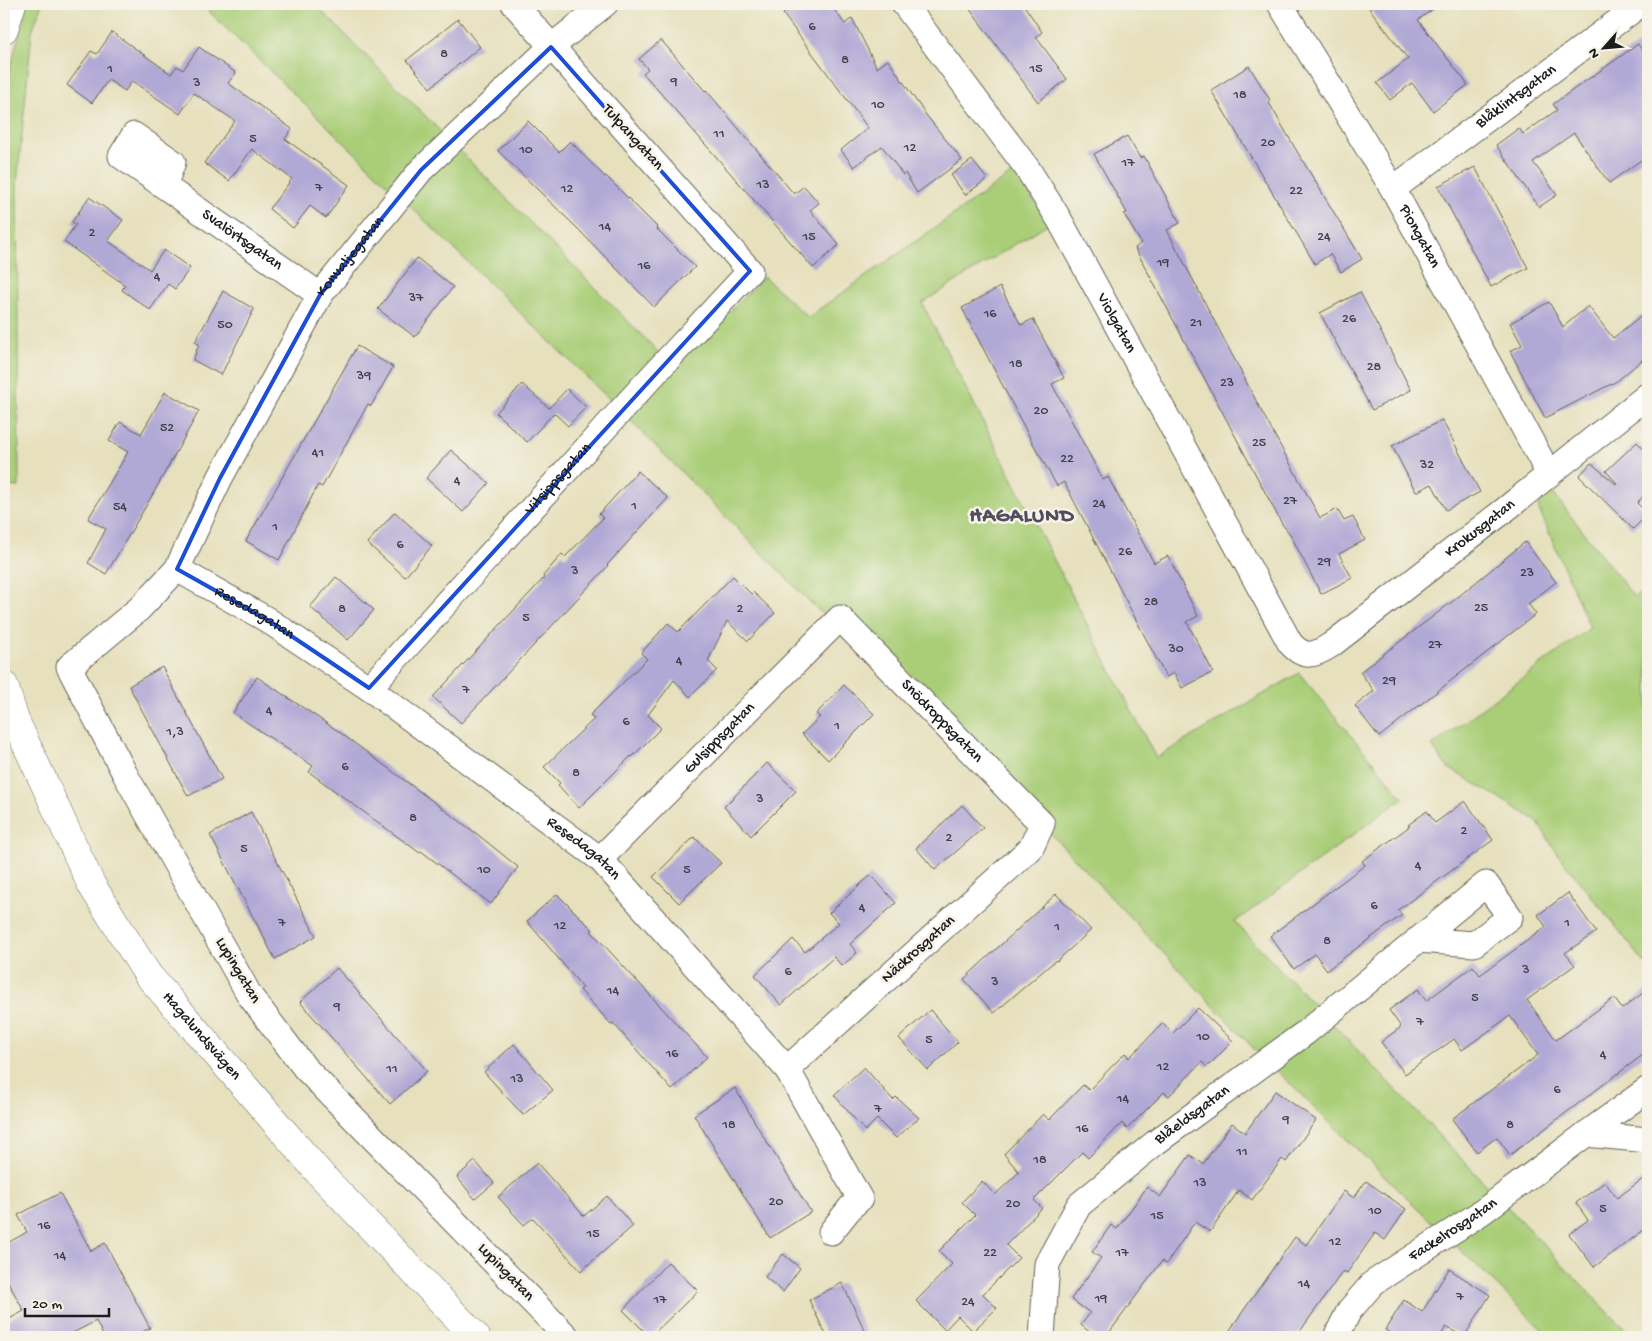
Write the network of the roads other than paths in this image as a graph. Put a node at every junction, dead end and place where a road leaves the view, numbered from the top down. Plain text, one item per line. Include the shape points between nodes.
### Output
1 (12, 4) edge
2 (514, 4) edge
3 (605, 4) edge
4 (904, 4) edge
5 (1280, 4) edge
6 (1641, 5) edge
7 (4, 29) edge
8 (551, 47) junction
9 (164, 186) dead end
10 (1393, 189) junction
11 (750, 271) joint
12 (320, 295) junction
13 (1648, 395) edge
14 (1549, 474) junction
15 (178, 569) junction
16 (840, 618) joint
17 (1306, 655) joint
18 (4, 685) edge
19 (369, 688) junction
20 (1042, 824) joint
21 (600, 859) junction
22 (1417, 940) dead end
23 (787, 1069) junction
24 (1648, 1089) edge
25 (1586, 1134) junction
26 (1648, 1140) edge
27 (831, 1232) dead end
28 (476, 1337) edge
29 (567, 1337) edge
30 (1042, 1337) edge
31 (1336, 1337) edge

1 - 7 street
2 - 8 street, Tulpangatan
3 - 8 street, Konvaljegatan
4 - 17 street, Violgatan via 1027,168 1059,218 1290,643
5 - 10 street, Piongatan
6 - 10 street, Blåklintsgatan
8 - 11 street, Tulpangatan
8 - 12 street, Konvaljegatan via 421,170
9 - 12 street, Svalörtsgatan
10 - 14 street, Piongatan
11 - 19 street, Vitsippsgatan
12 - 15 street, Konvaljegatan via 220,478
13 - 14 street, Krokusgatan
14 - 17 street, Krokusgatan via 1331,645
15 - 19 street, Resedagatan via 266,620
15 - 29 street, Lupingatan via 140,609 69,667 125,774 250,996 305,1068
16 - 20 street, Snödroppsgatan
16 - 21 street, Gulsippsgatan
18 - 28 street, Hagalundsvägen via 15,720 91,884 148,976 322,1176
19 - 21 street, Resedagatan
20 - 23 street, Näckrosgatan via 1031,848
21 - 23 street, Resedagatan
22 - 30 street, Blåeldsgatan via 1305,1033 1155,1143 1079,1205 1047,1264
23 - 27 street, Resedagatan via 860,1199
24 - 25 street, Fackelrosgatan
25 - 26 street
25 - 31 street, Fackelrosgatan via 1482,1212 1374,1283 1349,1311

